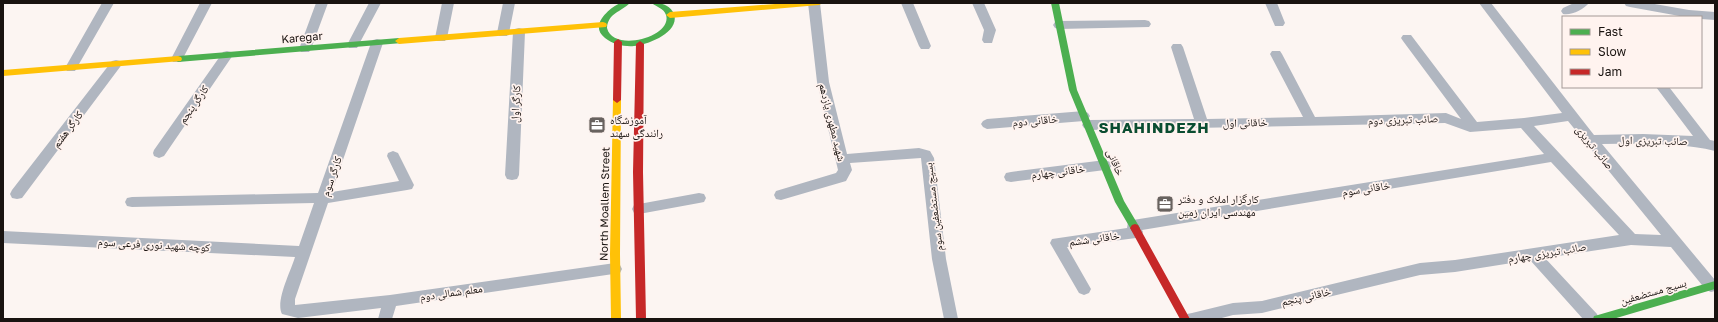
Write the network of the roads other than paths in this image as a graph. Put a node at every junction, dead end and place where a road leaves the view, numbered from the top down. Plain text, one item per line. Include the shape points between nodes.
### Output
1 (108, 3) edge
2 (206, 3) edge
3 (322, 3) edge
4 (375, 3) edge
5 (448, 3) edge
6 (509, 3) edge
7 (626, 3) edge
8 (656, 3) edge
9 (814, 3) edge
10 (819, 3) edge
11 (907, 3) edge
12 (978, 3) edge
13 (1055, 3) edge
14 (1272, 3) edge
15 (1485, 3) edge
16 (1583, 3) edge
17 (1630, 3) edge
18 (1567, 11) dead end
19 (670, 15) junction
20 (1715, 16) edge
21 (1279, 23) dead end
22 (1145, 24) dead end
23 (603, 25) junction
24 (1059, 25) junction
25 (519, 32) junction
26 (503, 33) junction
27 (441, 38) junction
28 (1407, 38) dead end
29 (988, 40) dead end
30 (618, 42) junction
31 (377, 43) junction
32 (640, 44) junction
33 (353, 45) junction
34 (924, 46) dead end
35 (1177, 47) dead end
36 (305, 49) junction
37 (1276, 54) dead end
38 (227, 55) junction
39 (177, 59) junction
40 (116, 64) junction
41 (71, 68) junction
42 (3, 73) edge
43 (1663, 88) edge
44 (1571, 116) junction
45 (1086, 120) junction
46 (1309, 121) junction
47 (1202, 123) junction
48 (1524, 123) junction
49 (987, 124) dead end
50 (1474, 127) junction
51 (1590, 140) junction
52 (1711, 145) edge
53 (159, 153) dead end
54 (393, 156) dead end
55 (1554, 157) junction
56 (843, 159) junction
57 (1105, 165) junction
58 (512, 175) dead end
59 (1011, 177) dead end
60 (17, 194) dead end
61 (782, 195) dead end
62 (324, 198) junction
63 (699, 198) dead end
64 (132, 202) dead end
65 (639, 209) junction
66 (1134, 229) junction
67 (3, 237) edge
68 (1631, 239) junction
69 (1674, 242) junction
70 (305, 252) junction
71 (1533, 254) junction
72 (615, 269) junction
73 (1420, 269) joint
74 (1713, 286) edge
75 (1084, 289) dead end
76 (390, 301) junction
77 (287, 310) joint
78 (385, 319) edge
79 (616, 319) edge
80 (641, 319) edge
81 (951, 319) edge
82 (1184, 319) edge
83 (1192, 319) edge
84 (1592, 319) edge
85 (1598, 319) edge

1 - 41 street
2 - 39 street
3 - 36 street
4 - 33 street
5 - 27 street
6 - 26 street
7 - 23 main road via 610,11
8 - 19 main road via 666,8
9 - 10 main road
9 - 19 main road
9 - 56 street, شهید مطهری یازدهم via 823,82
11 - 34 street
12 - 29 street via 990,30
13 - 24 main road, خاقانی
14 - 21 street
15 - 44 street, صائب تبریزی
16 - 18 street
17 - 20 street
19 - 32 main road via 667,29 660,36
22 - 24 street
23 - 25 main road, Karegar
23 - 30 main road via 604,32
24 - 45 main road, خاقانی via 1073,90
25 - 26 main road, Karegar
25 - 58 street, کارگر اول
26 - 27 main road, Karegar
27 - 31 main road, Karegar
28 - 50 street
30 - 32 main road
30 - 72 main road, North Moallem Street
31 - 33 main road, Karegar
31 - 62 street, کارگر سوم
32 - 65 main road
33 - 36 main road, Karegar
35 - 47 street
36 - 38 main road, Karegar
37 - 46 street
38 - 39 main road, Karegar
38 - 53 street, کارگر پنجم
39 - 40 main road, Karegar
40 - 41 main road, Karegar
40 - 60 street, کارگر هفتم
41 - 42 main road, Karegar
43 - 52 street
44 - 48 street, صائب تبریزی دوم
44 - 51 street, صائب تبریزی
45 - 47 street, خاقانی اول
45 - 49 street, خاقانی دوم
45 - 57 main road, خاقانی
46 - 47 street, خاقانی اول
46 - 50 street, صائب تبریزی دوم via 1446,118
48 - 50 street, صائب تبریزی دوم
48 - 55 street
51 - 52 street, صائب تبریزی اول via 1695,141
51 - 69 street, صائب تبریزی
54 - 62 street via 407,185
55 - 66 street, خاقانی سوم
55 - 68 street
56 - 61 street, شهید مطهری یازدهم via 845,170 841,177
56 - 81 street, بسیج مستضعفین سوم via 919,153 925,154 928,158 945,299
57 - 59 street, خاقانی چهارم
57 - 66 main road, خاقانی
62 - 64 street
62 - 70 street, کارگر سوم
63 - 65 street
65 - 80 main road
66 - 75 street, خاقانی ششم via 1057,243
66 - 82 main road, خاقانی
67 - 70 street, کوچه شهید نوری فرعی سوم
68 - 69 street, صائب تبریزی چهارم
68 - 71 street, صائب تبریزی چهارم
69 - 74 street, صائب تبریزی
70 - 77 street, کارگر سوم via 288,299
71 - 73 street, صائب تبریزی چهارم
71 - 84 street
72 - 76 street, معلم شمالی دوم
72 - 79 main road, North Moallem Street
73 - 83 street, خاقانی پنجم via 1262,306 1226,310
74 - 85 main road, بسیج مستضعفین
76 - 77 street, معلم شمالی دوم via 298,312
76 - 78 street

